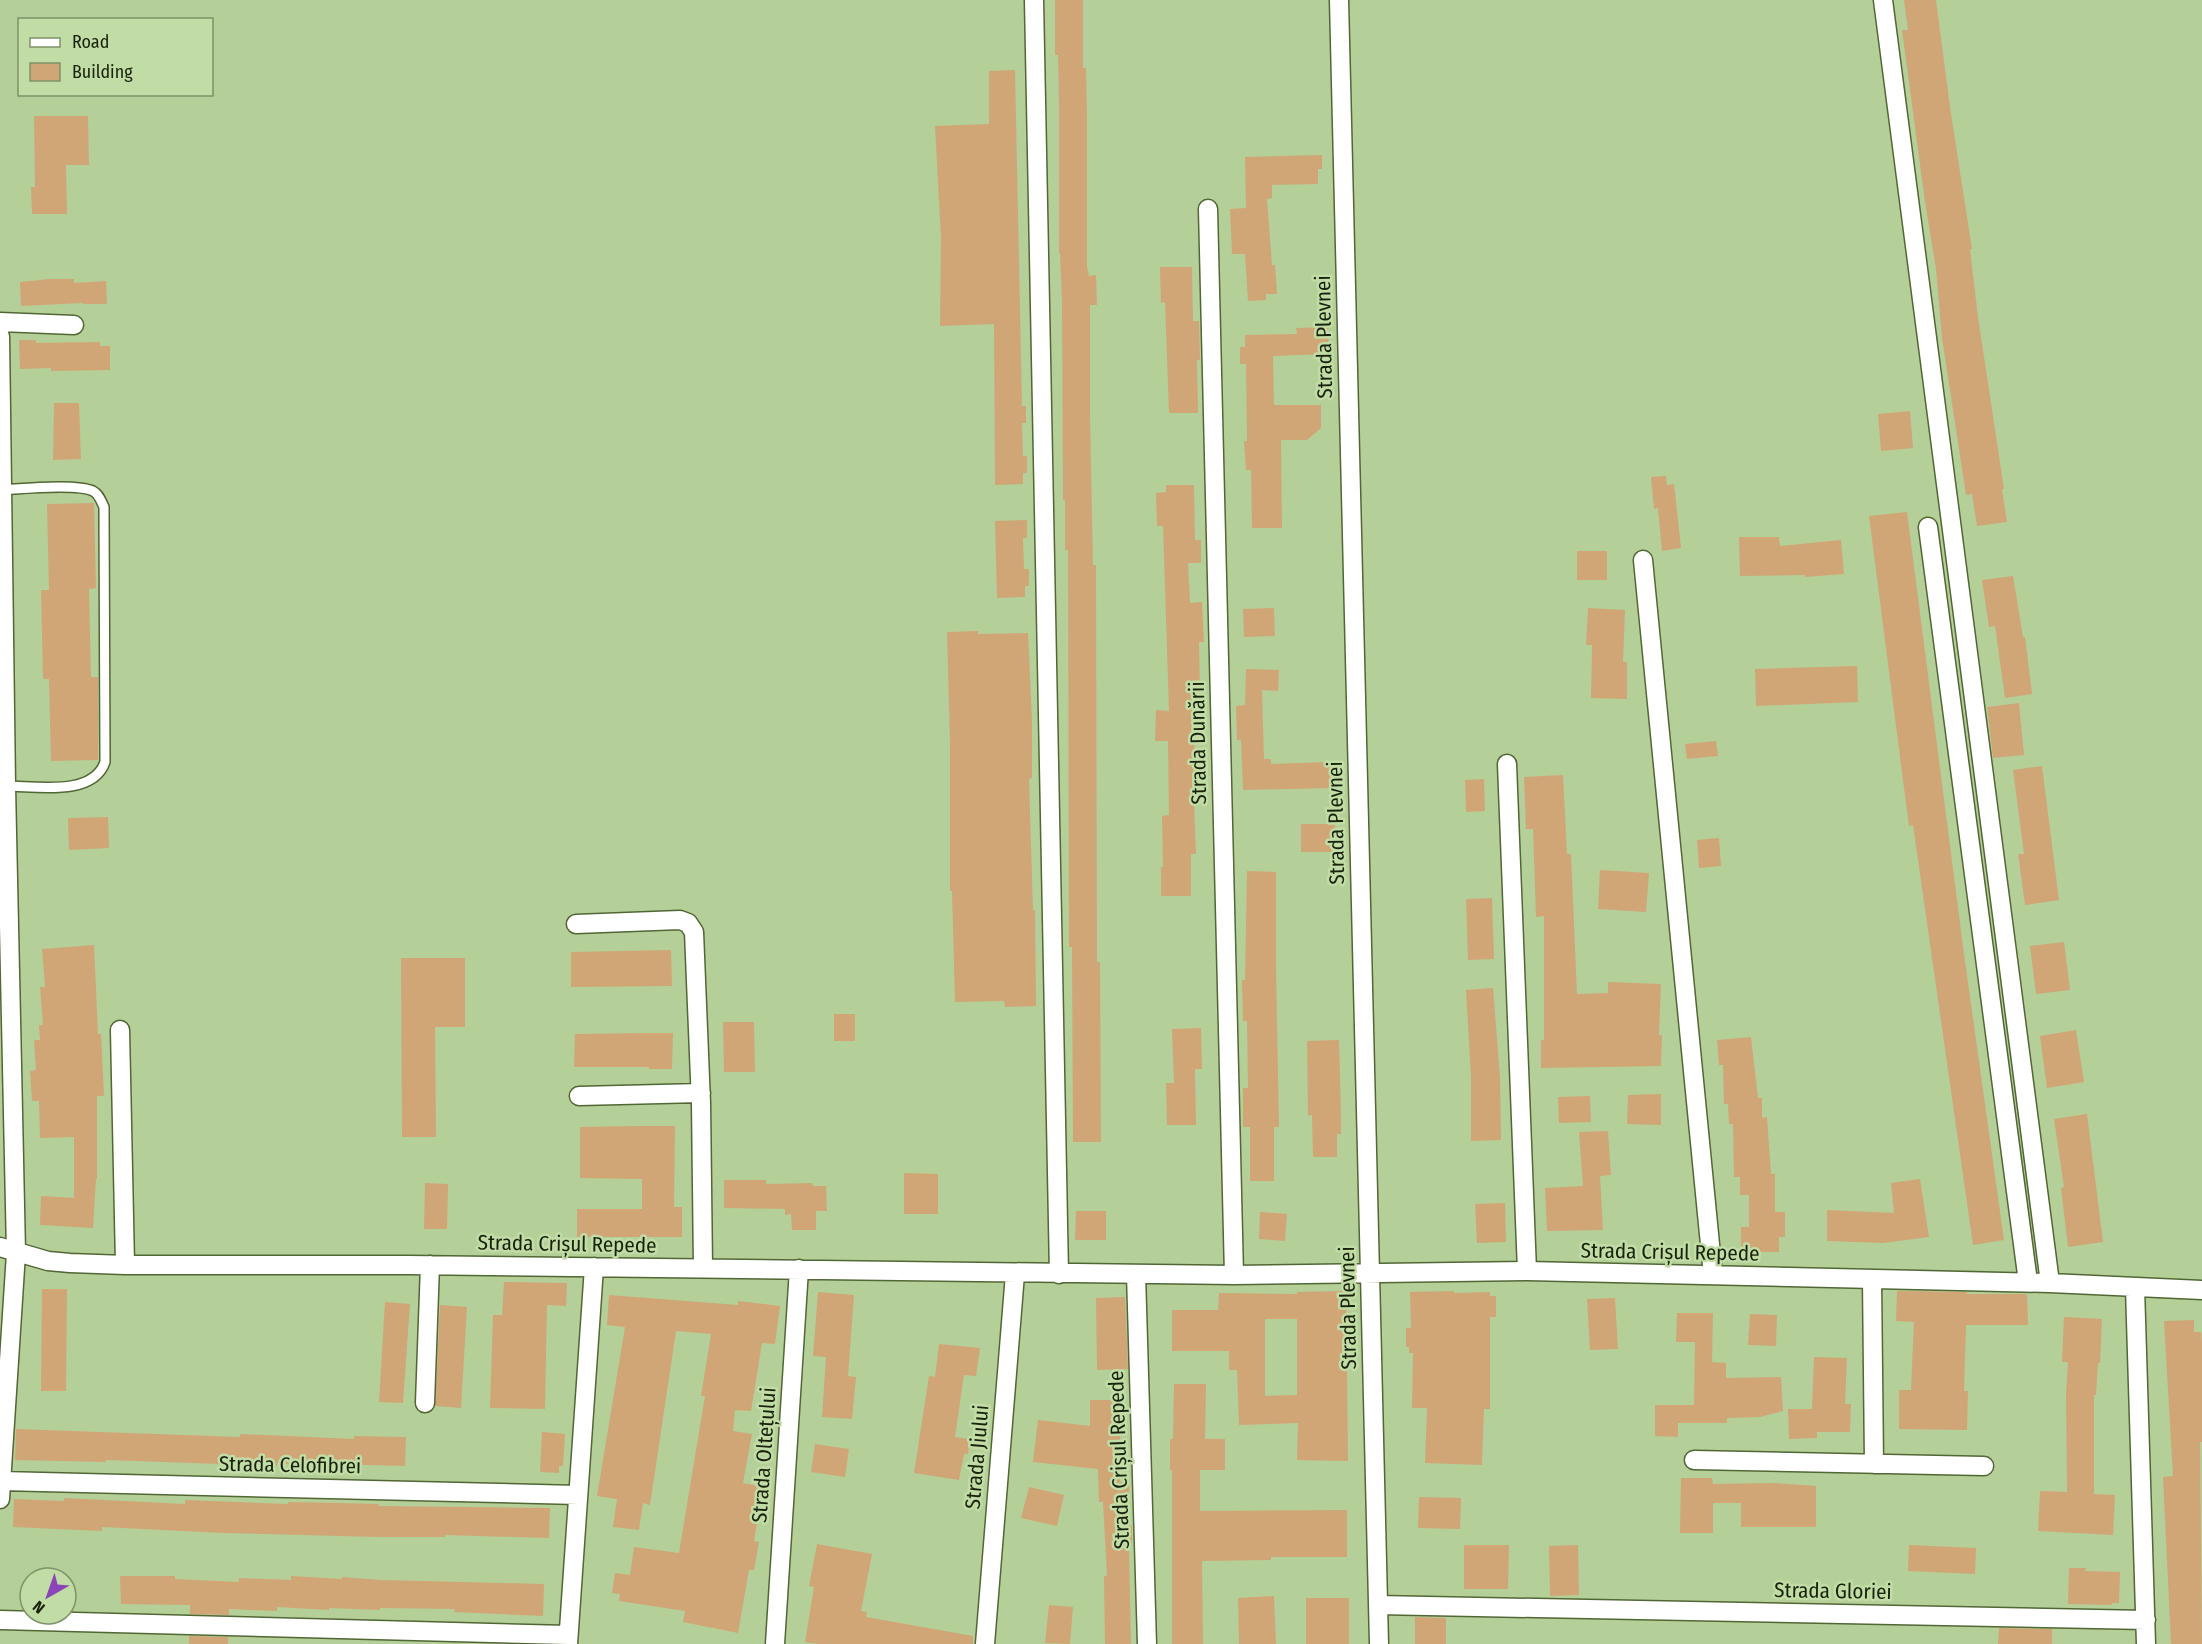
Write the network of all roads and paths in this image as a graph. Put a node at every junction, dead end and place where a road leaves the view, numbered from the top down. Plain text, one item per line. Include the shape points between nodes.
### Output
1 (1034, 0) edge
2 (1339, 0) edge
3 (1883, 0) edge
4 (1208, 209) dead end
5 (0, 322) edge
6 (74, 325) dead end
7 (0, 336) edge
8 (0, 445) edge
9 (1, 490) edge
10 (1928, 526) dead end
11 (1643, 560) dead end
12 (1507, 764) dead end
13 (6, 786) junction
14 (576, 924) dead end
15 (120, 1030) dead end
16 (701, 1093) junction
17 (579, 1095) dead end
18 (8, 1250) edge
19 (124, 1265) junction
20 (430, 1265) junction
21 (594, 1267) junction
22 (703, 1268) junction
23 (799, 1269) junction
24 (1527, 1272) junction
25 (1015, 1274) junction
26 (1059, 1274) junction
27 (1136, 1274) junction
28 (1234, 1275) junction
29 (1369, 1275) junction
30 (1713, 1275) junction
31 (1872, 1279) junction
32 (2028, 1282) junction
33 (2050, 1283) junction
34 (2135, 1288) junction
35 (2202, 1290) edge
36 (425, 1403) dead end
37 (1694, 1460) dead end
38 (1874, 1464) junction
39 (1984, 1466) dead end
40 (1, 1490) edge
41 (578, 1495) junction
42 (1378, 1605) junction
43 (0, 1620) edge
44 (2146, 1620) junction
45 (568, 1639) edge
46 (775, 1644) edge
47 (985, 1644) edge
48 (1147, 1644) edge
49 (1379, 1644) edge
50 (2146, 1644) edge

1 - 26 street
2 - 29 street, Strada Plevnei
3 - 33 street
4 - 28 street, Strada Dunării
5 - 6 street
7 - 8 street, Strada Celofibrei
8 - 9 street, Strada Celofibrei
9 - 13 street, Strada Celofibrei
9 - 13 lane via 80,488 94,492 104,507 105,762 97,777 86,783
10 - 32 street
11 - 30 street
12 - 24 street
13 - 18 street, Strada Celofibrei
14 - 16 street via 680,920 688,923 694,932
15 - 19 street
16 - 17 street
16 - 22 street
18 - 19 street, Strada Crișul Repede via 48,1261
18 - 40 street, Strada Celofibrei
19 - 20 street, Strada Crișul Repede
20 - 21 street, Strada Crișul Repede
20 - 36 street
21 - 22 street, Strada Crișul Repede
21 - 41 street
22 - 23 street, Strada Crișul Repede
23 - 25 street, Strada Crișul Repede
23 - 46 street, Strada Oltețului
24 - 29 street, Strada Crișul Repede
24 - 30 street, Strada Crișul Repede
25 - 26 street, Strada Crișul Repede
25 - 47 street, Strada Jiului
26 - 27 street, Strada Crișul Repede
27 - 28 street, Strada Crișul Repede
27 - 48 street, Strada Crișul Repede
28 - 29 street, Strada Crișul Repede
29 - 42 street, Strada Plevnei
30 - 31 street, Strada Crișul Repede
31 - 32 street, Strada Crișul Repede
31 - 38 street
32 - 33 street, Strada Crișul Repede
33 - 34 street, Strada Crișul Repede
34 - 35 street, Strada Crișul Repede
34 - 44 street
37 - 38 street
38 - 39 street
40 - 41 street, Strada Celofibrei
41 - 45 street
42 - 44 street, Strada Gloriei
42 - 49 street, Strada Plevnei
43 - 45 street
44 - 50 street

